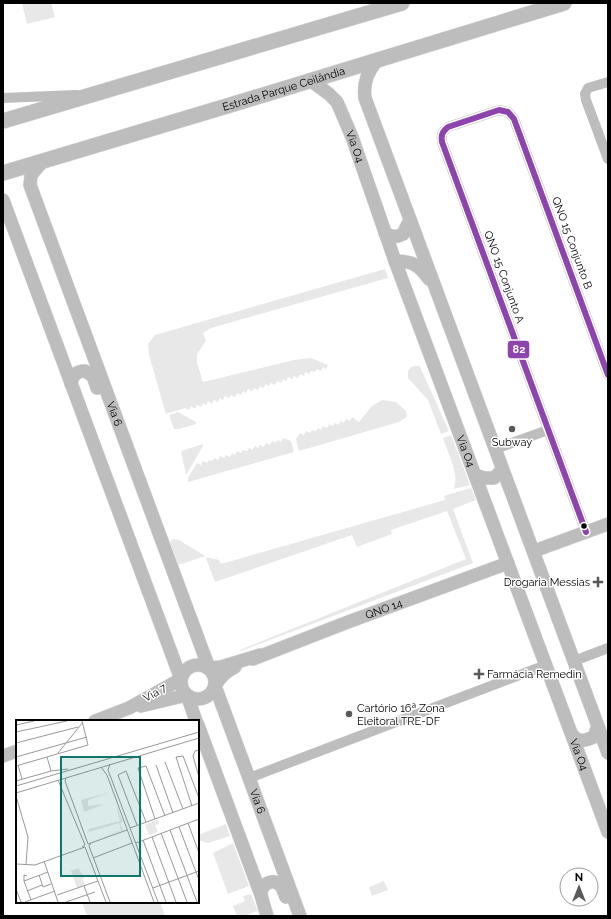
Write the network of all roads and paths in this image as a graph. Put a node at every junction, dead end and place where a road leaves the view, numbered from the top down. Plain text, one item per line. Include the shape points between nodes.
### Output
1 (402, 3) edge
2 (564, 3) edge
3 (378, 59) junction
4 (310, 80) junction
5 (608, 82) edge
6 (92, 94) junction
7 (3, 98) edge
8 (3, 121) edge
9 (442, 142) joint
10 (608, 159) edge
11 (42, 162) junction
12 (3, 173) edge
13 (3, 200) edge
14 (410, 220) junction
15 (385, 233) junction
16 (395, 261) junction
17 (435, 287) junction
18 (608, 374) edge
19 (71, 384) junction
20 (548, 430) junction
21 (495, 449) junction
22 (135, 469) junction
23 (502, 470) junction
24 (475, 475) junction
25 (608, 524) edge
26 (586, 532) junction
27 (534, 551) junction
28 (508, 564) junction
29 (608, 648) edge
30 (260, 655) junction
31 (574, 661) junction
32 (546, 665) junction
33 (209, 668) junction
34 (181, 679) junction
35 (215, 686) junction
36 (187, 695) junction
37 (129, 708) junction
38 (99, 720) edge
39 (196, 720) edge
40 (598, 726) junction
41 (199, 728) edge
42 (572, 735) junction
43 (16, 751) edge
44 (608, 753) edge
45 (3, 756) edge
46 (249, 778) junction
47 (608, 832) edge
48 (261, 895) junction
49 (267, 916) edge
50 (292, 916) edge
51 (300, 916) edge

1 - 6 highway
2 - 3 highway, Estrada Parque Ceilândia
3 - 4 highway, Estrada Parque Ceilândia
3 - 14 main road via 367,78 365,98
4 - 11 highway, Estrada Parque Ceilândia
4 - 15 main road, Via O4 via 336,102 352,137
5 - 10 street via 588,88 586,94
6 - 7 street
6 - 8 highway
9 - 18 street, QNO 15 Conjunto B via 441,135 448,127 499,110 508,112 514,119
9 - 20 street, QNO 15 Conjunto A
11 - 12 highway, Estrada Parque Ceilândia
11 - 22 main road, Via 6 via 31,175 30,185
13 - 19 main road
14 - 15 main road via 403,234 398,237
14 - 17 main road
15 - 16 main road, Via O4
16 - 17 main road via 415,264
16 - 24 main road, Via O4
17 - 21 main road
19 - 22 main road via 78,372 88,372 93,376 118,442
19 - 34 main road
20 - 21 street
20 - 26 street, QNO 15 Conjunto A
21 - 23 main road
22 - 33 main road, Via 6
23 - 24 main road via 494,478
23 - 27 main road
24 - 28 main road, Via O4
25 - 26 main road
26 - 27 main road
27 - 31 main road
28 - 30 main road, QNO 14
28 - 32 main road, Via O4
29 - 31 street
30 - 33 main road, QNO 14
30 - 35 main road, QNO 14 via 228,670
31 - 40 main road
32 - 42 main road, Via O4
32 - 46 street
33 - 34 main road via 198,664 192,665 183,673
33 - 35 main road via 214,673
34 - 36 main road via 183,691
34 - 37 main road, Via 7
35 - 36 main road via 203,699
35 - 46 main road, Via 6
36 - 37 main road, Via 7
36 - 39 main road
37 - 38 main road, Via 7
40 - 42 main road via 594,737 584,741 578,741
40 - 44 main road
41 - 48 main road
42 - 47 main road, Via O4
43 - 45 main road
46 - 51 main road, Via 6
48 - 49 main road
48 - 50 main road via 262,888 267,883 274,882 280,885

